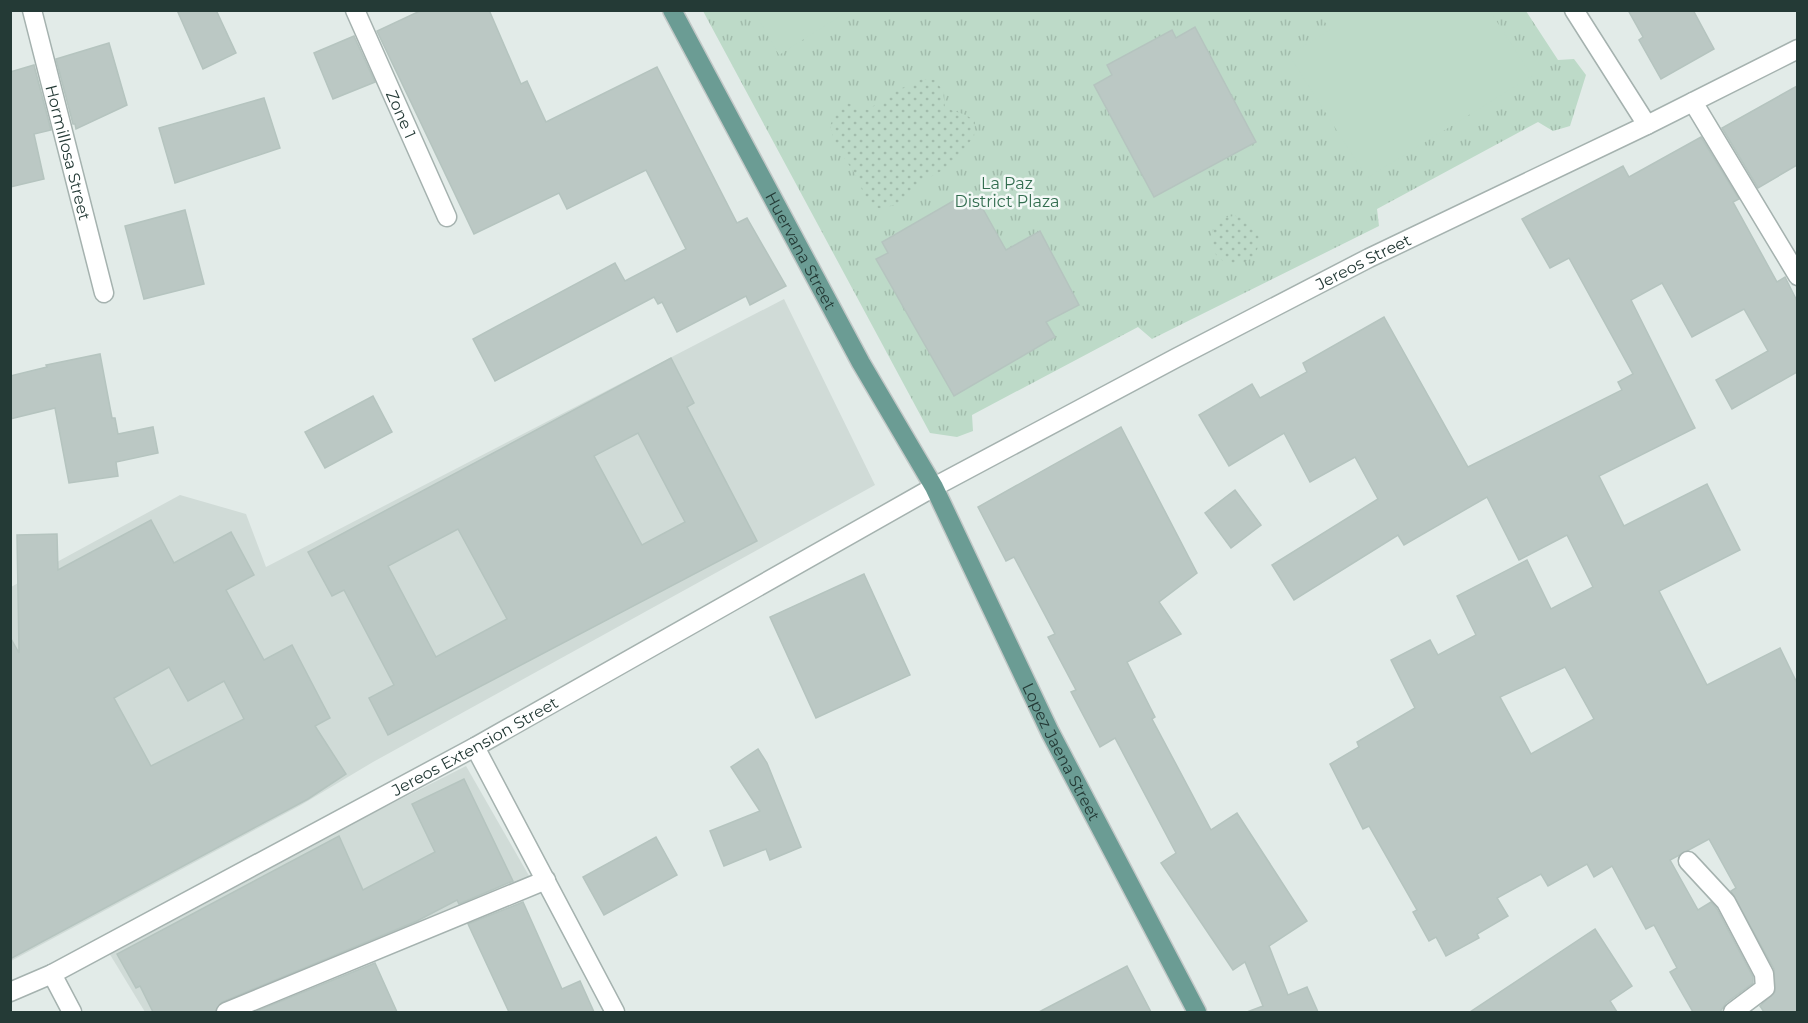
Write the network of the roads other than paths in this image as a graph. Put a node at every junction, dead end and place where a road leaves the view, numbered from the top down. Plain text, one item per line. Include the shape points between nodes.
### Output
1 (32, 10) edge
2 (355, 10) edge
3 (672, 10) edge
4 (1574, 10) edge
5 (1797, 50) edge
6 (1693, 102) junction
7 (1647, 125) junction
8 (447, 217) dead end
9 (1797, 276) edge
10 (104, 293) dead end
11 (934, 487) junction
12 (475, 747) junction
13 (1688, 861) dead end
14 (546, 880) junction
15 (52, 974) junction
16 (10, 992) edge
17 (72, 1012) edge
18 (226, 1012) edge
19 (615, 1012) edge
20 (1197, 1012) edge
21 (1733, 1012) edge

1 - 10 street, Hormillosa Street
2 - 8 street, Zone 1
3 - 11 main road, Huervana Street via 861,363
4 - 7 street
5 - 6 street, Jereos Street
6 - 7 street, Jereos Street
6 - 9 street
7 - 11 street, Jereos Street via 1369,258
11 - 12 street, Jereos Extension Street
11 - 20 main road, Lopez Jaena Street via 1050,732
12 - 14 street
12 - 15 street, Jereos Extension Street
13 - 21 street via 1726,902 1764,974 1765,988
14 - 18 street
14 - 19 street
15 - 16 street, Jereos Extension Street
15 - 17 street

